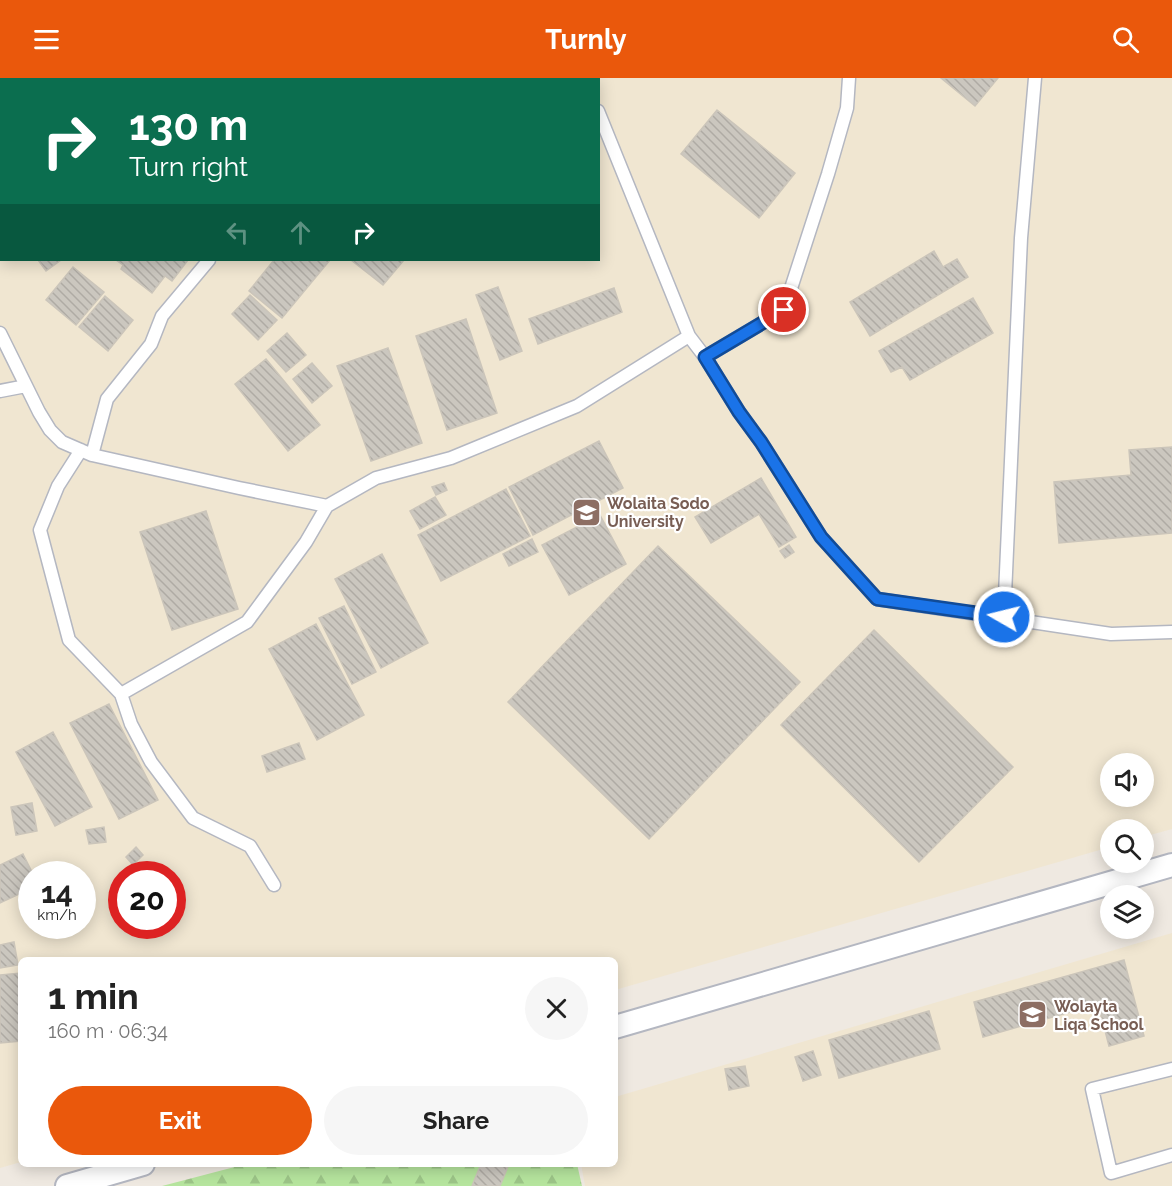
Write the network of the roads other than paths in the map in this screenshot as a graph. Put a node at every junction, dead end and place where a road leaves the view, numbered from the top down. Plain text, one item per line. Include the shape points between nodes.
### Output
1 (849, 78) edge
2 (1035, 78) edge
3 (600, 116) edge
4 (208, 261) edge
5 (0, 333) edge
6 (689, 336) junction
7 (705, 357) junction
8 (26, 386) junction
9 (0, 391) edge
10 (87, 452) junction
11 (327, 506) junction
12 (1004, 617) junction
13 (1172, 632) edge
14 (121, 694) junction
15 (1172, 865) edge
16 (274, 885) dead end
17 (618, 1026) edge
18 (1172, 1069) edge
19 (1172, 1155) edge
20 (133, 1167) edge
21 (68, 1186) edge

1 - 7 lane via 847,108 784,310
2 - 12 lane via 1021,237
3 - 6 lane
4 - 10 lane via 162,316 151,344 107,399
5 - 8 lane
6 - 7 lane
6 - 11 lane via 577,406 452,458 376,478
7 - 12 lane via 821,537 877,599
8 - 9 lane
8 - 10 lane via 50,430 62,442
10 - 11 lane
10 - 14 lane via 58,486 40,531 69,640
11 - 14 lane via 306,542 247,622
12 - 13 lane via 1111,634
14 - 16 lane via 151,762 193,818 250,846
15 - 17 street
18 - 19 lane via 1092,1089 1111,1173
20 - 21 street

